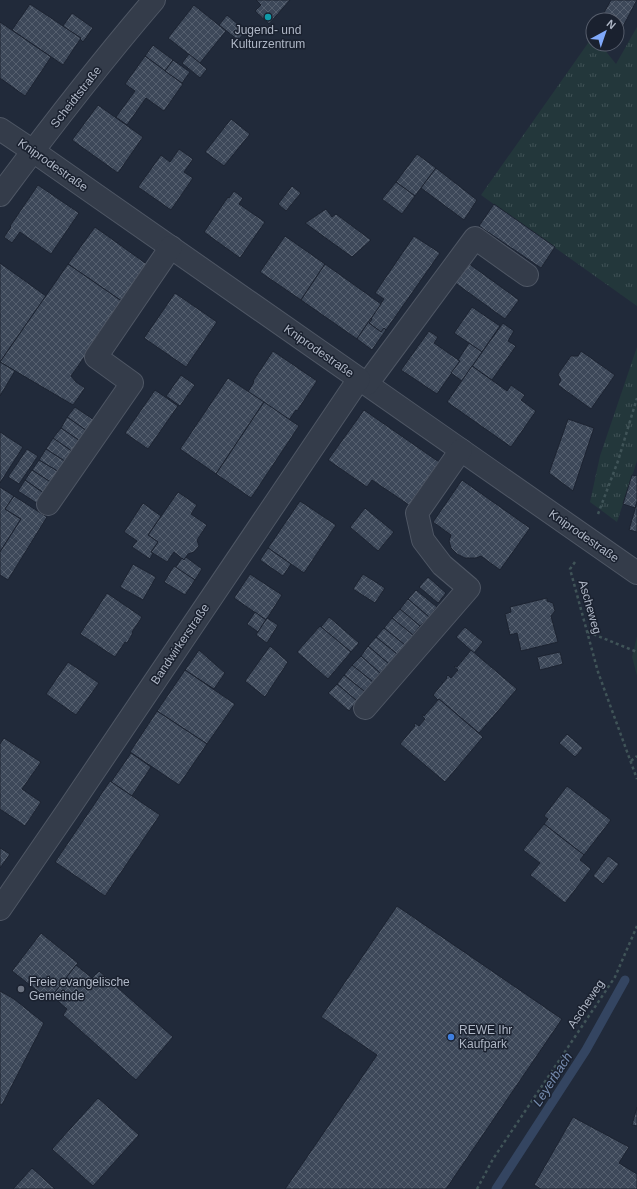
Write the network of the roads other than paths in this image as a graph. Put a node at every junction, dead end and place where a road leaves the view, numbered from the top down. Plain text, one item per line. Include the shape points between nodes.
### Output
1 (154, 0) edge
2 (0, 129) edge
3 (33, 151) junction
4 (0, 196) edge
5 (171, 247) junction
6 (526, 275) dead end
7 (363, 381) junction
8 (461, 450) junction
9 (48, 504) dead end
10 (637, 573) edge
11 (366, 708) dead end
12 (0, 908) edge

1 - 3 street, Scheidtstraße
2 - 3 street, Kniprodestraße
3 - 4 street, Scheidtstraße
3 - 5 street, Kniprodestraße
5 - 7 street, Kniprodestraße
5 - 9 street via 96,357 132,382
6 - 7 street, Bandwirkerstraße via 475,238
7 - 8 street, Kniprodestraße
7 - 12 street, Bandwirkerstraße
8 - 10 street, Kniprodestraße
8 - 11 street via 417,513 423,540 442,565 469,588

